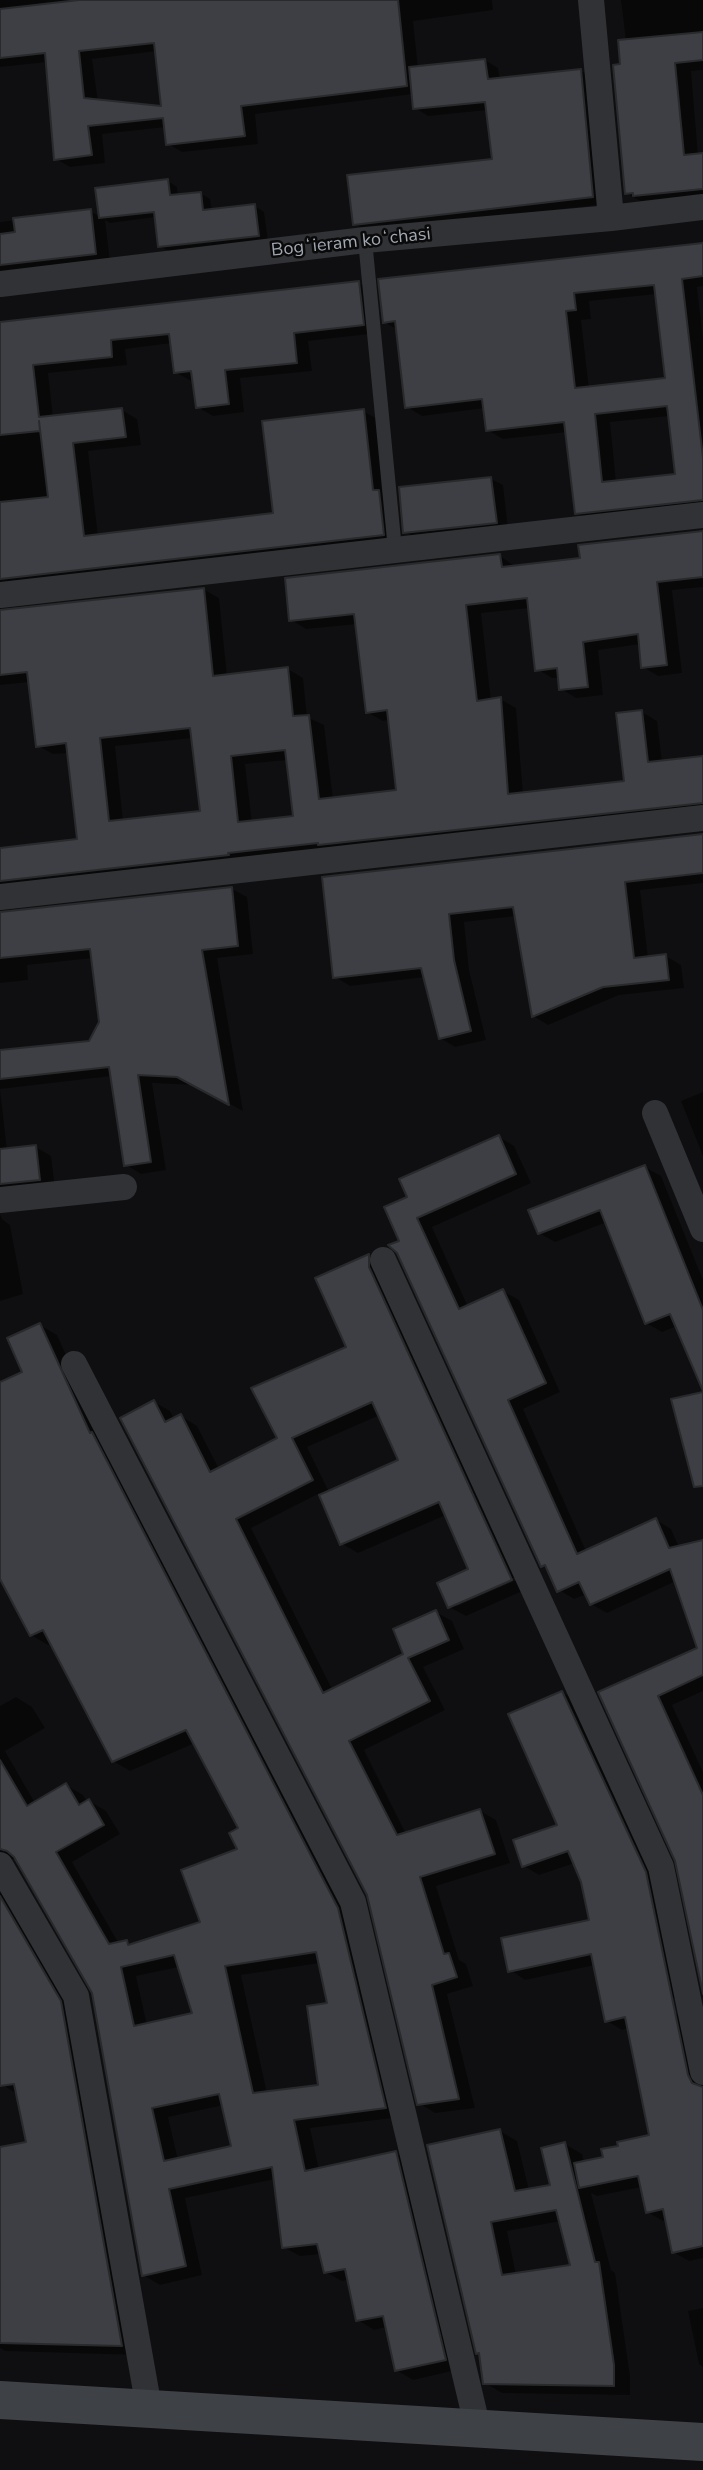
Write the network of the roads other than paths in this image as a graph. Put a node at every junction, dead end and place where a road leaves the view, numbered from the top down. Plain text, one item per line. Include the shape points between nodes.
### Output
1 (591, 0) edge
2 (703, 207) edge
3 (611, 218) junction
4 (365, 240) junction
5 (0, 284) edge
6 (703, 515) edge
7 (395, 550) junction
8 (0, 595) edge
9 (703, 818) edge
10 (0, 897) edge
11 (655, 1113) dead end
12 (124, 1187) dead end
13 (0, 1200) edge
14 (703, 1229) edge
15 (383, 1260) dead end
16 (74, 1364) dead end
17 (0, 1865) edge
18 (703, 2073) edge
19 (0, 2400) edge
20 (149, 2408) junction
21 (478, 2429) junction
22 (703, 2442) edge

1 - 3 street
2 - 3 street, Bogʻieram koʻchasi
3 - 4 street, Bogʻieram koʻchasi
4 - 5 street, Bogʻieram koʻchasi
4 - 7 lane
6 - 7 street
7 - 8 street
9 - 10 street
11 - 14 street
12 - 13 street
15 - 18 street via 661,1867
16 - 21 street via 354,1902
17 - 20 street via 76,1996
19 - 20 street
20 - 21 street
21 - 22 street

